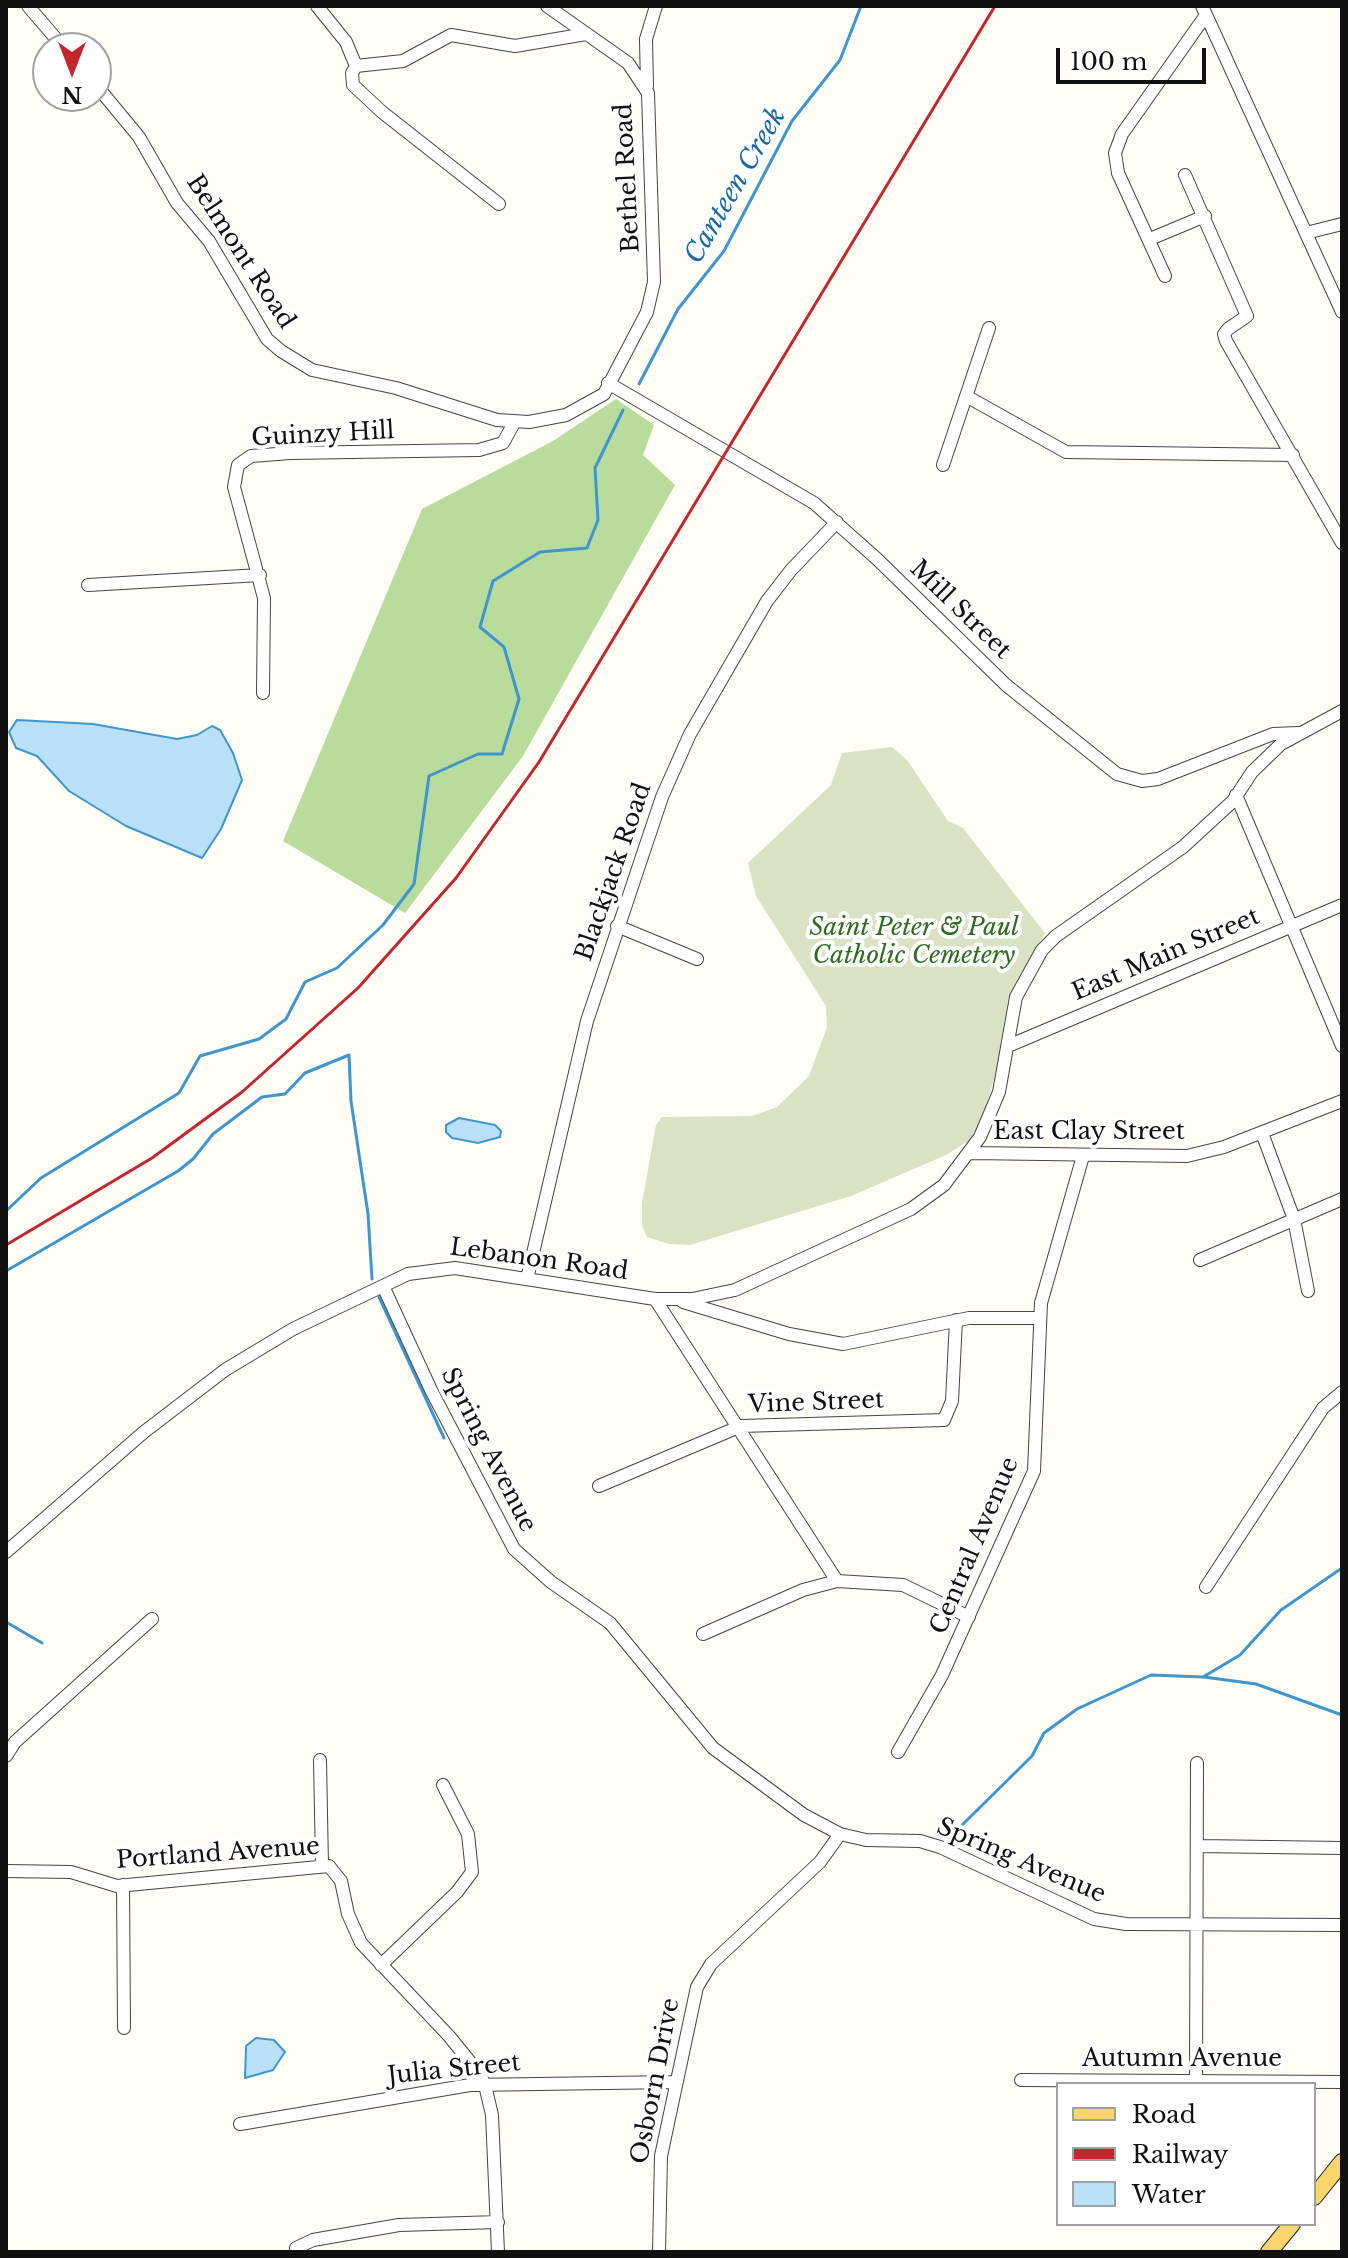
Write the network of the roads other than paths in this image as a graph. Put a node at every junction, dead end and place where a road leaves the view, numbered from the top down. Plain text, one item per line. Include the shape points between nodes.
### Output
1 (28, 6) edge
2 (317, 6) edge
3 (547, 6) edge
4 (656, 6) edge
5 (1204, 10) edge
6 (50, 32) edge
7 (586, 34) junction
8 (356, 66) junction
9 (648, 93) junction
10 (112, 105) edge
11 (1185, 175) dead end
12 (499, 204) dead end
13 (1205, 216) junction
14 (1342, 224) edge
15 (1306, 233) junction
16 (1150, 239) junction
17 (1165, 276) dead end
18 (1342, 312) edge
19 (989, 328) dead end
20 (608, 383) junction
21 (966, 396) junction
22 (514, 423) junction
23 (1293, 455) junction
24 (943, 465) dead end
25 (837, 522) junction
26 (1342, 543) edge
27 (260, 575) junction
28 (88, 585) dead end
29 (263, 693) dead end
30 (1342, 711) edge
31 (1298, 733) junction
32 (1236, 795) junction
33 (1342, 905) edge
34 (1292, 925) junction
35 (617, 926) junction
36 (697, 959) dead end
37 (1008, 1046) junction
38 (1342, 1046) edge
39 (1342, 1101) edge
40 (1262, 1133) junction
41 (971, 1153) junction
42 (1083, 1156) junction
43 (1342, 1199) edge
44 (1294, 1219) junction
45 (1200, 1260) dead end
46 (527, 1279) junction
47 (383, 1286) junction
48 (1308, 1291) dead end
49 (655, 1299) junction
50 (678, 1300) junction
51 (1039, 1318) junction
52 (956, 1320) junction
53 (1342, 1392) edge
54 (738, 1427) junction
55 (599, 1486) dead end
56 (6, 1552) edge
57 (837, 1581) junction
58 (1206, 1587) dead end
59 (969, 1617) junction
60 (152, 1619) dead end
61 (703, 1634) dead end
62 (898, 1752) dead end
63 (6, 1756) edge
64 (320, 1760) dead end
65 (1197, 1763) dead end
66 (443, 1785) dead end
67 (840, 1834) junction
68 (1197, 1846) junction
69 (1342, 1848) edge
70 (322, 1866) junction
71 (6, 1871) edge
72 (123, 1885) junction
73 (1196, 1924) junction
74 (1342, 1925) edge
75 (381, 1965) junction
76 (124, 2028) dead end
77 (1021, 2080) dead end
78 (1196, 2081) junction
79 (675, 2082) junction
80 (1083, 2082) edge
81 (1155, 2082) edge
82 (1342, 2082) edge
83 (485, 2085) junction
84 (240, 2124) dead end
85 (1342, 2162) edge
86 (1316, 2194) edge
87 (498, 2222) junction
88 (1290, 2226) edge
89 (296, 2248) dead end
90 (498, 2252) edge
91 (659, 2252) edge
92 (1269, 2252) edge

1 - 6 street
2 - 8 street via 346,42
3 - 7 street, Bethel Road
4 - 9 street via 646,39
5 - 15 street
5 - 16 street via 1122,134 1116,162
7 - 8 street via 515,46 451,35 403,61
7 - 9 street, Bethel Road via 628,63
8 - 12 street via 353,85 419,144
9 - 20 street, Bethel Road via 654,282 647,312
10 - 22 street, Belmont Road via 146,146 177,203 209,241 267,339 281,351 312,370
11 - 13 street
13 - 16 street
13 - 23 street via 1247,316 1228,329 1226,341
14 - 15 street
15 - 18 street
16 - 17 street
19 - 21 street
20 - 22 street, Belmont Road via 604,394 577,411
20 - 25 street, Mill Street via 814,503
21 - 23 street via 1066,452
21 - 24 street
22 - 27 street, Guinzy Hill via 503,443 479,450 290,453 244,459 234,471 234,487
23 - 26 street
25 - 31 street, Mill Street via 1006,685 1117,774 1158,779 1273,734
25 - 35 street, Blackjack Road via 767,601 690,734
27 - 28 street
27 - 29 street, Guinzy Hill via 266,623
30 - 31 street
31 - 32 street, Lebanon Road via 1265,757
32 - 34 street
32 - 37 street, Lebanon Road via 1183,847 1042,950 1016,997
33 - 34 street, East Main Street
34 - 37 street, East Main Street
34 - 38 street
35 - 36 street
35 - 46 street, Blackjack Road via 576,1061
37 - 41 street, Lebanon Road via 997,1099
39 - 40 street, East Clay Street
40 - 42 street, East Clay Street via 1187,1156
40 - 44 street
41 - 42 street, East Clay Street
41 - 50 street, Lebanon Road via 944,1185 902,1214 735,1290
42 - 51 street, Central Avenue
43 - 44 street
44 - 45 street
44 - 48 street
46 - 47 street, Lebanon Road via 436,1268
46 - 49 street, Lebanon Road
47 - 56 street, Lebanon Road via 293,1329 225,1370 144,1432
47 - 67 street, Spring Avenue via 514,1549 610,1623 713,1748 804,1815
49 - 50 street, Lebanon Road
49 - 54 street
50 - 52 street via 789,1334 843,1344
51 - 52 street
51 - 59 street, Central Avenue via 1034,1471
52 - 54 street, Vine Street via 952,1401 944,1420
53 - 58 street via 1323,1408
54 - 55 street, Vine Street
54 - 57 street
57 - 59 street via 903,1585
57 - 61 street via 803,1590
59 - 62 street, Central Avenue via 925,1710
60 - 63 street
64 - 70 street
65 - 68 street
66 - 75 street via 468,1834 472,1872
67 - 73 street, Spring Avenue via 940,1847 1094,1919
67 - 79 street, Osborn Drive via 820,1862 706,1970 694,1996
68 - 69 street
68 - 73 street
70 - 72 street, Portland Avenue
70 - 75 street, Portland Avenue via 329,1866 341,1881 354,1930
71 - 72 street, Portland Avenue via 71,1872
72 - 76 street
73 - 74 street, Spring Avenue
73 - 78 street
75 - 83 street, Portland Avenue via 449,2036
77 - 80 street, Autumn Avenue
78 - 81 street, Autumn Avenue
78 - 82 street, Autumn Avenue
79 - 83 street, Julia Street
79 - 91 street, Osborn Drive via 661,2156
83 - 84 street, Julia Street
83 - 87 street, Portland Avenue via 492,2115
85 - 86 main road
87 - 89 street via 399,2225 313,2240
87 - 90 street, Portland Avenue
88 - 92 main road

